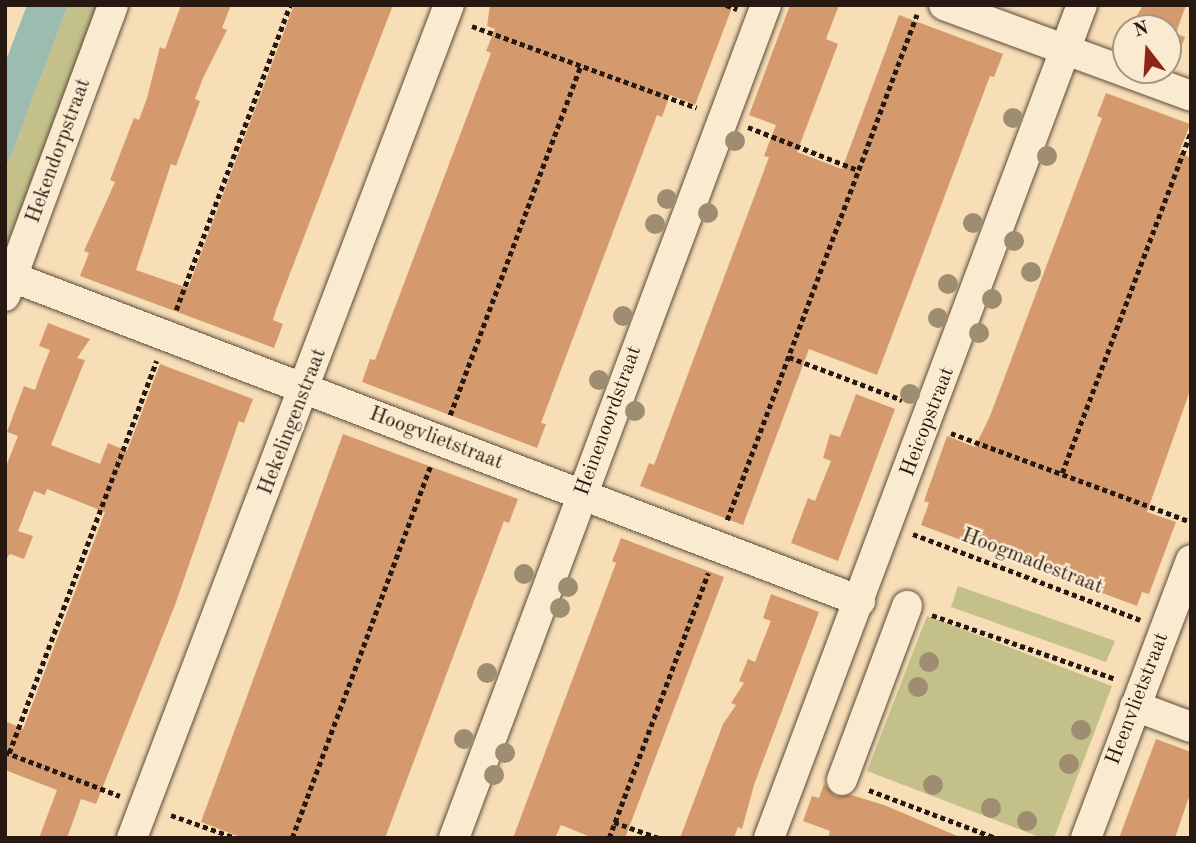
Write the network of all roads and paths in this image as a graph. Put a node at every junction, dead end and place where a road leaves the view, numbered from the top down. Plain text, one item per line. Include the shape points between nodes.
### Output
1 (113, 5) edge
2 (290, 5) edge
3 (766, 5) edge
4 (920, 5) edge
5 (944, 5) edge
6 (1082, 5) edge
7 (447, 10) edge
8 (1065, 50) junction
9 (580, 68) junction
10 (1191, 96) edge
11 (722, 117) junction
12 (1191, 132) edge
13 (858, 170) junction
14 (9, 287) edge
15 (166, 336) junction
16 (789, 357) junction
17 (306, 389) junction
18 (930, 418) junction
19 (441, 440) junction
20 (1062, 473) junction
21 (582, 495) junction
22 (1191, 522) edge
23 (889, 526) junction
24 (726, 547) junction
25 (1191, 560) edge
26 (860, 601) junction
27 (907, 606) joint
28 (1165, 629) junction
29 (1140, 694) junction
30 (1191, 727) edge
31 (7, 752) edge
32 (842, 780) joint
33 (144, 806) junction
34 (614, 822) junction
35 (132, 838) edge
36 (236, 838) edge
37 (292, 838) edge
38 (454, 838) edge
39 (608, 838) edge
40 (659, 838) edge
41 (769, 838) edge
42 (996, 838) edge
43 (1086, 838) edge

1 - 14 street, Hekendorpstraat
2 - 15 path
3 - 11 street, Heinenoordstraat
4 - 13 path
5 - 8 street
6 - 8 street, Heicopstraat
7 - 9 path
7 - 17 street, Hekelingenstraat
8 - 10 street
8 - 18 street, Heicopstraat
9 - 11 path
9 - 19 path
11 - 13 path
11 - 21 street, Heinenoordstraat
12 - 20 path
13 - 16 path
14 - 15 street, Hoogvlietstraat
15 - 17 street, Hoogvlietstraat
15 - 31 path
16 - 18 path
16 - 24 path via 725,524 733,527
17 - 19 street, Hoogvlietstraat
17 - 33 street, Hekelingenstraat
18 - 20 path
18 - 23 street, Heicopstraat
19 - 21 street, Hoogvlietstraat
19 - 37 path
20 - 22 path
21 - 24 street, Hoogvlietstraat
21 - 38 street, Heinenoordstraat
23 - 26 street, Heicopstraat
23 - 28 path, Hoogmadestraat
24 - 26 street, Hoogvlietstraat
24 - 34 path via 718,570 710,568
25 - 28 street, Heenvlietstraat
26 - 41 street, Heicopstraat
27 - 29 path via 1114,678
27 - 32 street
28 - 29 street, Heenvlietstraat
29 - 30 street
29 - 43 street, Heenvlietstraat
31 - 33 path
32 - 42 path
33 - 35 street, Hekelingenstraat
33 - 36 path
34 - 39 path
34 - 40 path

